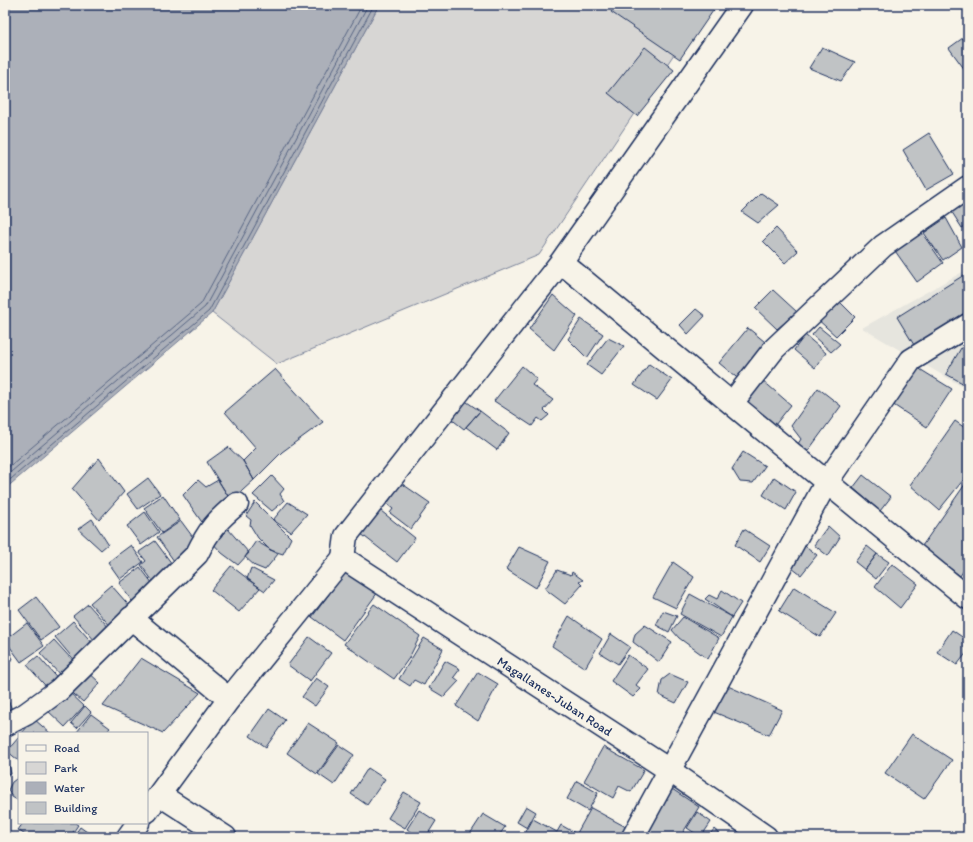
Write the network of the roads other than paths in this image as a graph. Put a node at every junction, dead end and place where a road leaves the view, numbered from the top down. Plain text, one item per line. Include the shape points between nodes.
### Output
1 (742, 5) edge
2 (968, 187) edge
3 (560, 262) junction
4 (968, 325) edge
5 (732, 403) junction
6 (826, 483) junction
7 (237, 504) dead end
8 (343, 558) junction
9 (968, 598) edge
10 (131, 618) junction
11 (229, 699) junction
12 (5, 725) edge
13 (670, 770) junction
14 (153, 803) edge
15 (137, 824) edge
16 (128, 837) edge
17 (225, 837) edge
18 (633, 837) edge
19 (766, 837) edge

1 - 3 street
2 - 5 street via 883,246 774,349
3 - 5 street
3 - 8 street via 346,536
4 - 6 street via 911,360
5 - 6 street
6 - 9 street
6 - 13 street
7 - 10 street via 215,522 197,554
8 - 11 street
8 - 13 street, Magallanes-Juban Road
10 - 11 street
10 - 12 street via 59,690 26,714
11 - 14 street
13 - 18 street
13 - 19 street, Magallanes-Juban Road
14 - 17 street
15 - 16 street

